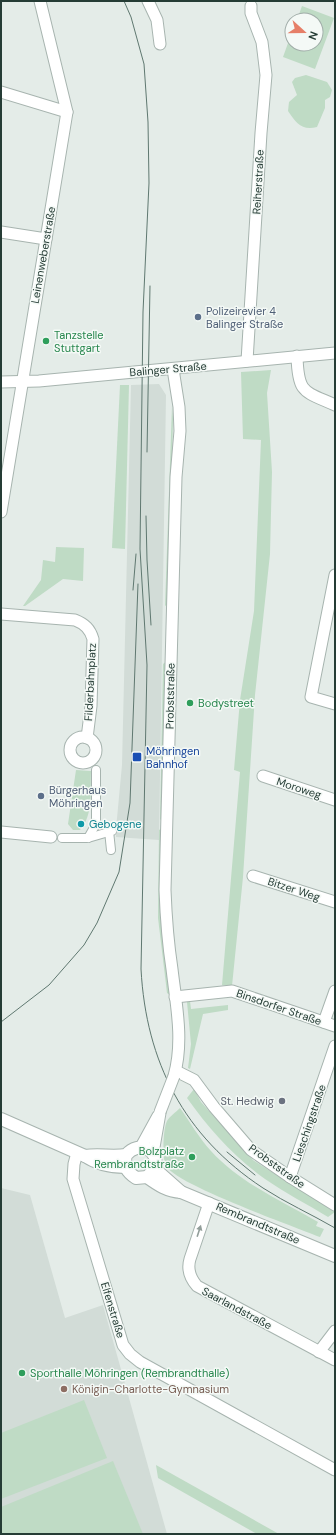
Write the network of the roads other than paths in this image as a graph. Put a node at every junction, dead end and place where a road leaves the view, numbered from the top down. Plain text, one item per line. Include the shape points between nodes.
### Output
1 (40, 1) edge
2 (148, 1) edge
3 (251, 6) dead end
4 (160, 44) dead end
5 (1, 92) edge
6 (67, 112) junction
7 (1, 232) edge
8 (46, 239) junction
9 (335, 353) edge
10 (297, 356) junction
11 (247, 361) junction
12 (173, 369) junction
13 (1, 382) edge
14 (22, 382) junction
15 (335, 405) edge
16 (1, 512) edge
17 (335, 575) edge
18 (1, 614) edge
19 (335, 704) edge
20 (87, 738) dead end
21 (96, 770) dead end
22 (263, 776) dead end
23 (335, 800) edge
24 (96, 824) junction
25 (1, 832) edge
26 (107, 832) junction
27 (51, 837) dead end
28 (62, 838) dead end
29 (88, 838) junction
30 (111, 850) dead end
31 (253, 876) dead end
32 (335, 902) edge
33 (335, 991) edge
34 (175, 998) junction
35 (324, 1022) junction
36 (335, 1026) edge
37 (335, 1046) edge
38 (175, 1073) junction
39 (160, 1113) junction
40 (1, 1119) edge
41 (141, 1147) junction
42 (153, 1153) junction
43 (81, 1154) junction
44 (126, 1161) junction
45 (151, 1173) junction
46 (290, 1178) junction
47 (208, 1203) junction
48 (335, 1205) edge
49 (335, 1256) edge
50 (335, 1331) edge
51 (319, 1352) junction
52 (335, 1360) edge
53 (335, 1470) edge

1 - 6 street, Leinenweberstraße
2 - 4 street via 157,20
3 - 11 street, Reiherstraße via 251,13 262,42 266,75 260,134
5 - 6 street
6 - 8 street, Leinenweberstraße
7 - 8 street
8 - 14 street, Leinenweberstraße
9 - 10 street, Balinger Straße
10 - 11 street, Balinger Straße
10 - 15 street via 297,374 302,389
11 - 12 street, Balinger Straße
12 - 14 street, Balinger Straße
12 - 34 street, Probststraße via 180,431 175,508 165,890
13 - 14 street, Balinger Straße
14 - 16 street, Leinenweberstraße
17 - 19 street via 311,697
18 - 20 street, Filderbahnplatz via 76,620 87,627 93,639 91,706
21 - 24 street
22 - 23 street, Moroweg
24 - 26 street
24 - 29 street
25 - 27 street
26 - 29 street
26 - 30 street
28 - 29 street
31 - 32 street, Bitzer Weg
33 - 35 street
34 - 35 street, Binsdorfer Straße via 232,991
34 - 38 street, Probststraße via 179,1032
35 - 36 street, Binsdorfer Straße
37 - 46 street, Lieschingstraße
38 - 39 street, Probststraße, bridge
38 - 46 street, Probststraße via 194,1080 251,1150
39 - 41 street, Probststraße
39 - 42 street, Probststraße
40 - 43 street, Rembrandtstraße
41 - 42 street via 150,1149
41 - 44 street via 130,1150
42 - 45 street via 156,1158
43 - 44 street, Rembrandtstraße via 99,1163
43 - 53 street, Elfenstraße via 74,1164 73,1179 124,1345 130,1354 140,1362
44 - 45 street, Rembrandtstraße via 130,1174 136,1178
45 - 47 street, Rembrandtstraße via 181,1192
46 - 48 street, Probststraße
47 - 49 street, Rembrandtstraße
51 -> 47 street, Saarlandstraße via 197,1286 192,1280 189,1272 190,1259
50 - 51 street
51 - 52 street, Saarlandstraße

